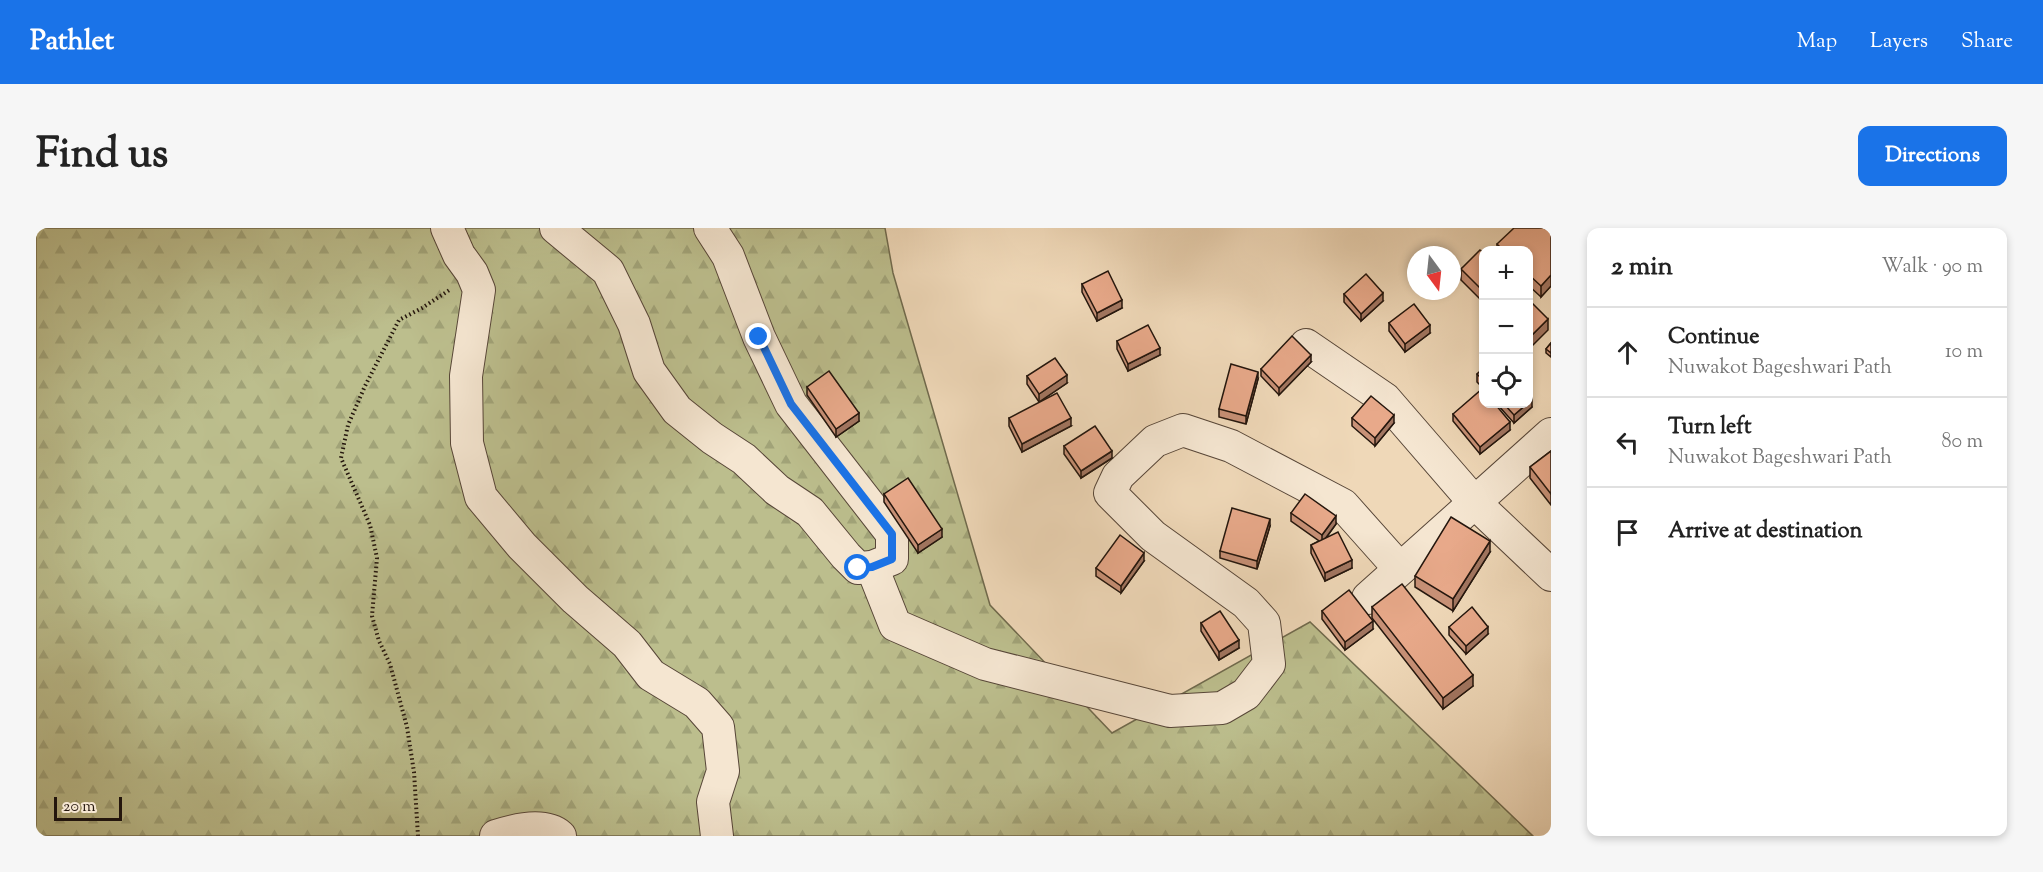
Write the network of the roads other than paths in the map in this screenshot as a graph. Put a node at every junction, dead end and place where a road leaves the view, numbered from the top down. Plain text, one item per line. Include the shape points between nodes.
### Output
1 (447, 228) edge
2 (556, 228) edge
3 (710, 228) edge
4 (1306, 345) dead end
5 (1551, 434) edge
6 (1475, 503) junction
7 (872, 567) junction
8 (1400, 569) junction
9 (1551, 575) edge
10 (1368, 598) dead end
11 (496, 836) edge
12 (560, 836) edge
13 (717, 836) edge

1 - 13 street via 479,290 466,376 467,443 481,497 522,546 627,644 651,675 697,703 718,727 723,771 713,802
2 - 7 street via 608,271 634,324 649,371 676,410 810,512 858,568
3 - 7 street via 728,256 759,337 791,404 892,534 892,559
4 - 6 street via 1385,399
5 - 6 street
6 - 8 street
6 - 9 street
7 - 8 street via 895,625 985,664 1170,711 1222,708 1246,694 1269,664 1264,623 1246,603 1153,536 1110,493 1118,476 1155,441 1183,430 1231,446 1343,505
8 - 10 street
11 - 12 street via 523,828

